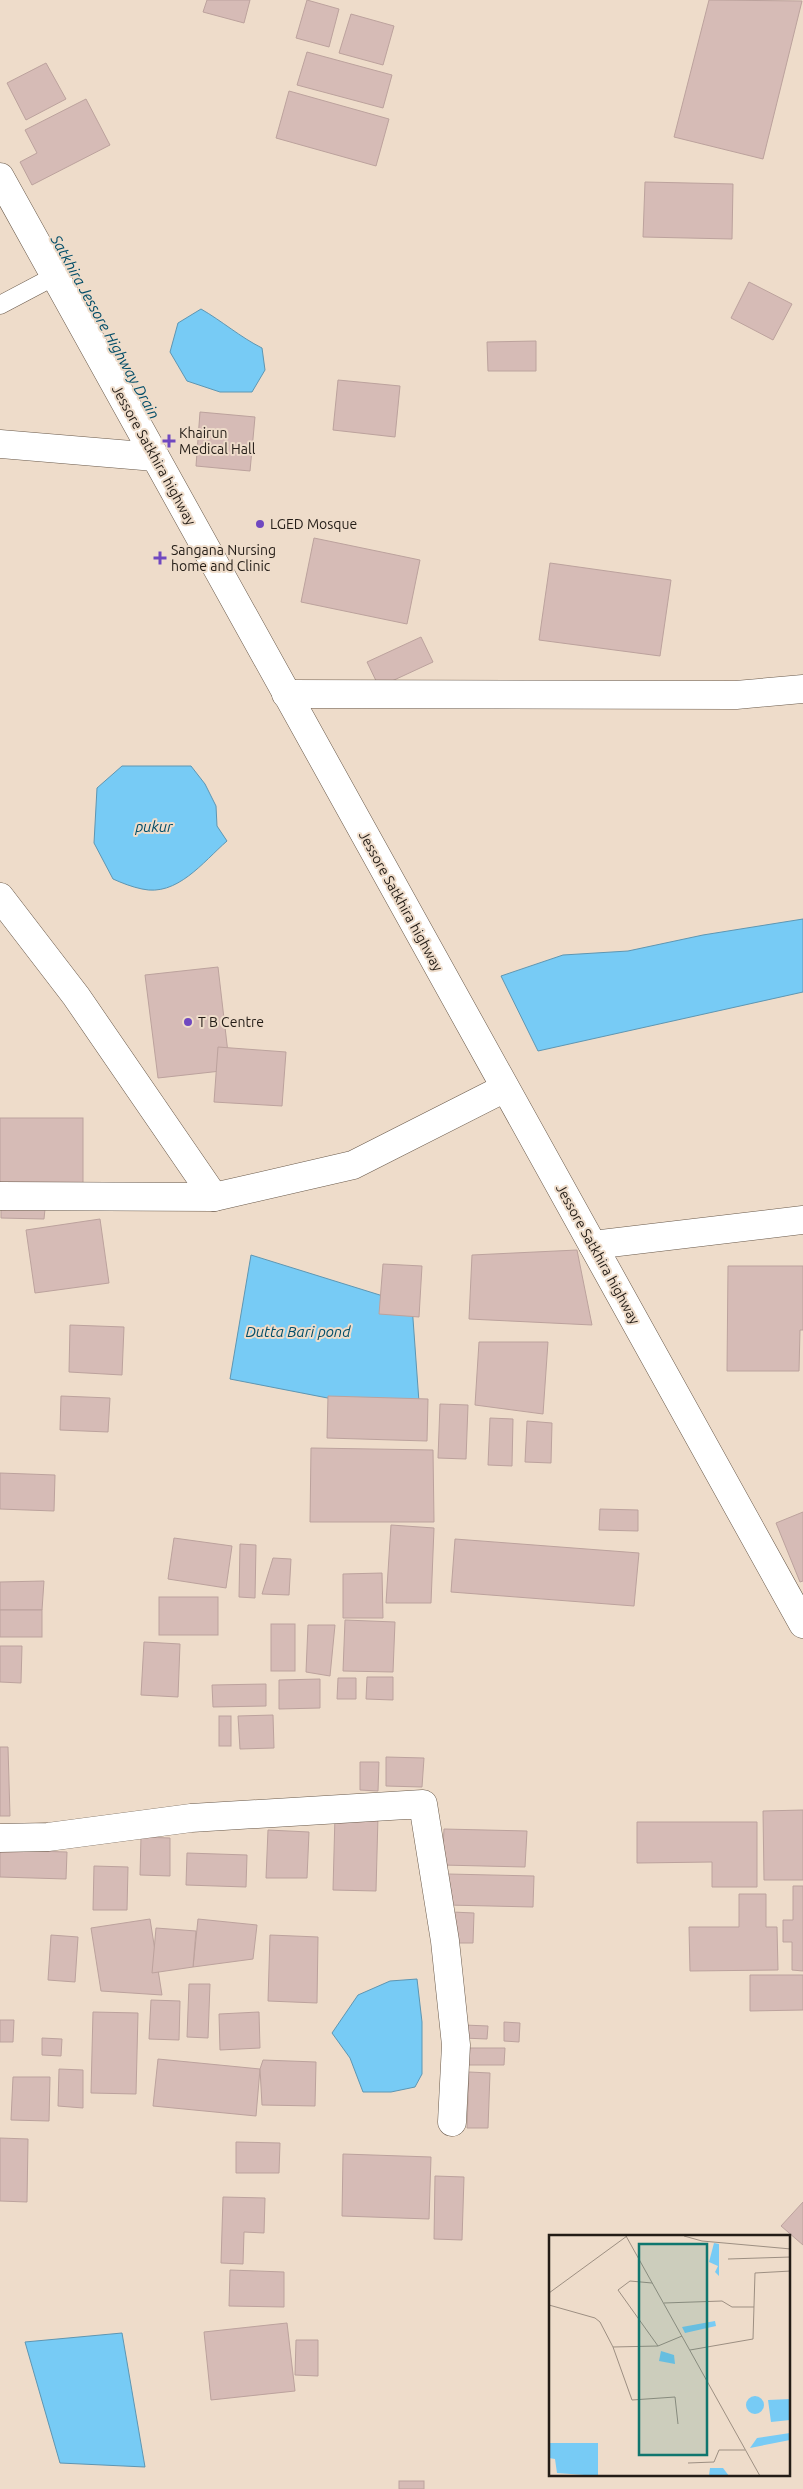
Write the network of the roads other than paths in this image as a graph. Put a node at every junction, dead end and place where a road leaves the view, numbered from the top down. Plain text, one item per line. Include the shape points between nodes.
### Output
1 (0, 177) edge
2 (55, 276) junction
3 (0, 305) edge
4 (0, 444) edge
5 (155, 457) junction
6 (803, 689) edge
7 (286, 694) junction
8 (0, 897) edge
9 (506, 1088) junction
10 (0, 1196) edge
11 (214, 1198) junction
12 (803, 1220) edge
13 (593, 1245) junction
14 (803, 1624) edge
15 (0, 1838) edge
16 (452, 2122) dead end

1 - 2 main road, Jessore Satkhira highway
2 - 3 lane
2 - 5 main road, Jessore Satkhira highway
4 - 5 main road
5 - 7 main road, Jessore Satkhira highway
6 - 7 main road via 736,695
7 - 9 main road, Jessore Satkhira highway
8 - 11 main road via 76,996
9 - 11 main road via 353,1165
9 - 13 main road, Jessore Satkhira highway
10 - 11 main road
12 - 13 main road
13 - 14 main road, Jessore Satkhira highway
15 - 16 main road via 48,1837 191,1818 423,1804 445,1941 456,2045

